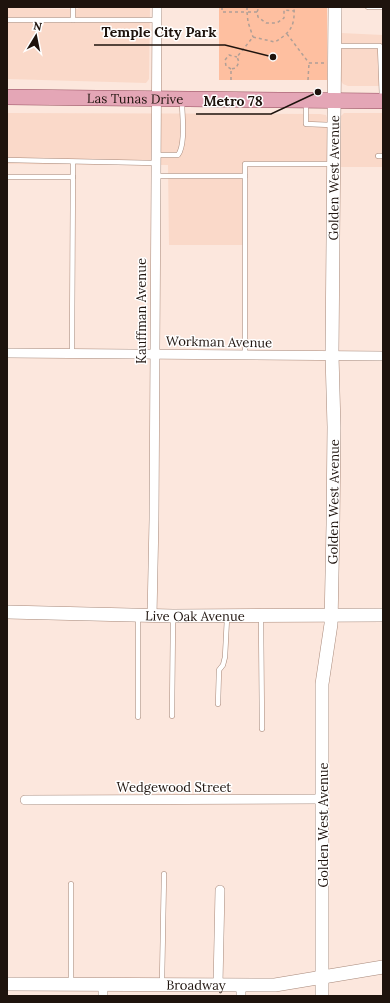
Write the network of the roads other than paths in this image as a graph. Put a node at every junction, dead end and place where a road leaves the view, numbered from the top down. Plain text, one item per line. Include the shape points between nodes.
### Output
1 (73, 7) edge
2 (157, 7) edge
3 (335, 7) edge
4 (368, 7) edge
5 (383, 7) edge
6 (7, 20) edge
7 (73, 20) junction
8 (157, 20) junction
9 (335, 46) junction
10 (7, 97) edge
11 (156, 98) junction
12 (182, 99) junction
13 (306, 100) junction
14 (334, 100) junction
15 (382, 101) edge
16 (334, 125) junction
17 (156, 159) junction
18 (7, 160) edge
19 (73, 162) junction
20 (334, 164) junction
21 (155, 176) junction
22 (245, 176) junction
23 (7, 177) edge
24 (73, 177) junction
25 (7, 353) edge
26 (72, 354) junction
27 (154, 354) junction
28 (245, 355) junction
29 (332, 355) junction
30 (383, 356) edge
31 (7, 612) edge
32 (330, 614) junction
33 (383, 615) edge
34 (138, 616) junction
35 (152, 616) junction
36 (173, 616) junction
37 (227, 616) junction
38 (261, 616) junction
39 (218, 704) dead end
40 (172, 716) dead end
41 (138, 717) dead end
42 (262, 729) dead end
43 (323, 799) junction
44 (25, 800) dead end
45 (164, 874) dead end
46 (71, 884) dead end
47 (220, 890) dead end
48 (383, 967) edge
49 (322, 976) junction
50 (7, 984) edge
51 (162, 984) junction
52 (218, 984) junction
53 (71, 985) junction
54 (103, 990) edge
55 (241, 990) edge
56 (322, 996) edge

1 - 7 lane
2 - 8 street, Kauffman Avenue
3 - 9 street, Golden West Avenue
4 - 5 lane
6 - 7 lane
7 - 8 lane
8 - 11 street, Kauffman Avenue
9 - 14 street, Golden West Avenue
9 - 15 lane via 380,46
10 - 11 main road, Las Tunas Drive
11 - 12 main road, Las Tunas Drive
11 - 17 street, Kauffman Avenue
12 - 13 main road, Las Tunas Drive
12 - 17 lane via 180,153
13 - 14 main road, Las Tunas Drive
13 - 16 lane via 306,124
14 - 15 main road, Las Tunas Drive
14 - 16 street, Golden West Avenue
16 - 20 street, Golden West Avenue
17 - 19 lane
17 - 21 street, Kauffman Avenue
18 - 19 lane
19 - 24 lane
20 - 22 lane via 245,164
20 - 29 street, Golden West Avenue
21 - 22 lane
21 - 27 street, Kauffman Avenue
22 - 28 lane
23 - 24 lane
24 - 26 lane
25 - 26 street, Workman Avenue
26 - 27 street, Workman Avenue
27 - 28 street, Workman Avenue
27 - 35 street, Kauffman Avenue
28 - 29 street, Workman Avenue
29 - 30 street, Workman Avenue
29 - 32 street, Golden West Avenue via 334,427
31 - 34 street, Live Oak Avenue
32 - 33 street, Live Oak Avenue
32 - 38 street, Live Oak Avenue
32 - 43 street, Golden West Avenue via 330,637 322,684
34 - 35 street, Live Oak Avenue
34 - 41 lane
35 - 36 street, Live Oak Avenue
36 - 37 street, Live Oak Avenue
36 - 40 lane
37 - 38 street, Live Oak Avenue
37 - 39 lane via 225,657 219,670
38 - 42 lane
43 - 44 street, Wedgewood Street
43 - 49 street, Golden West Avenue
45 - 51 lane
46 - 53 lane
47 - 52 street
48 - 49 street, Broadway
49 - 55 street, Broadway
49 - 56 street, Golden West Avenue
50 - 53 street, Broadway
51 - 52 street, Broadway
51 - 54 street, Broadway
52 - 55 street, Broadway
53 - 54 street, Broadway

